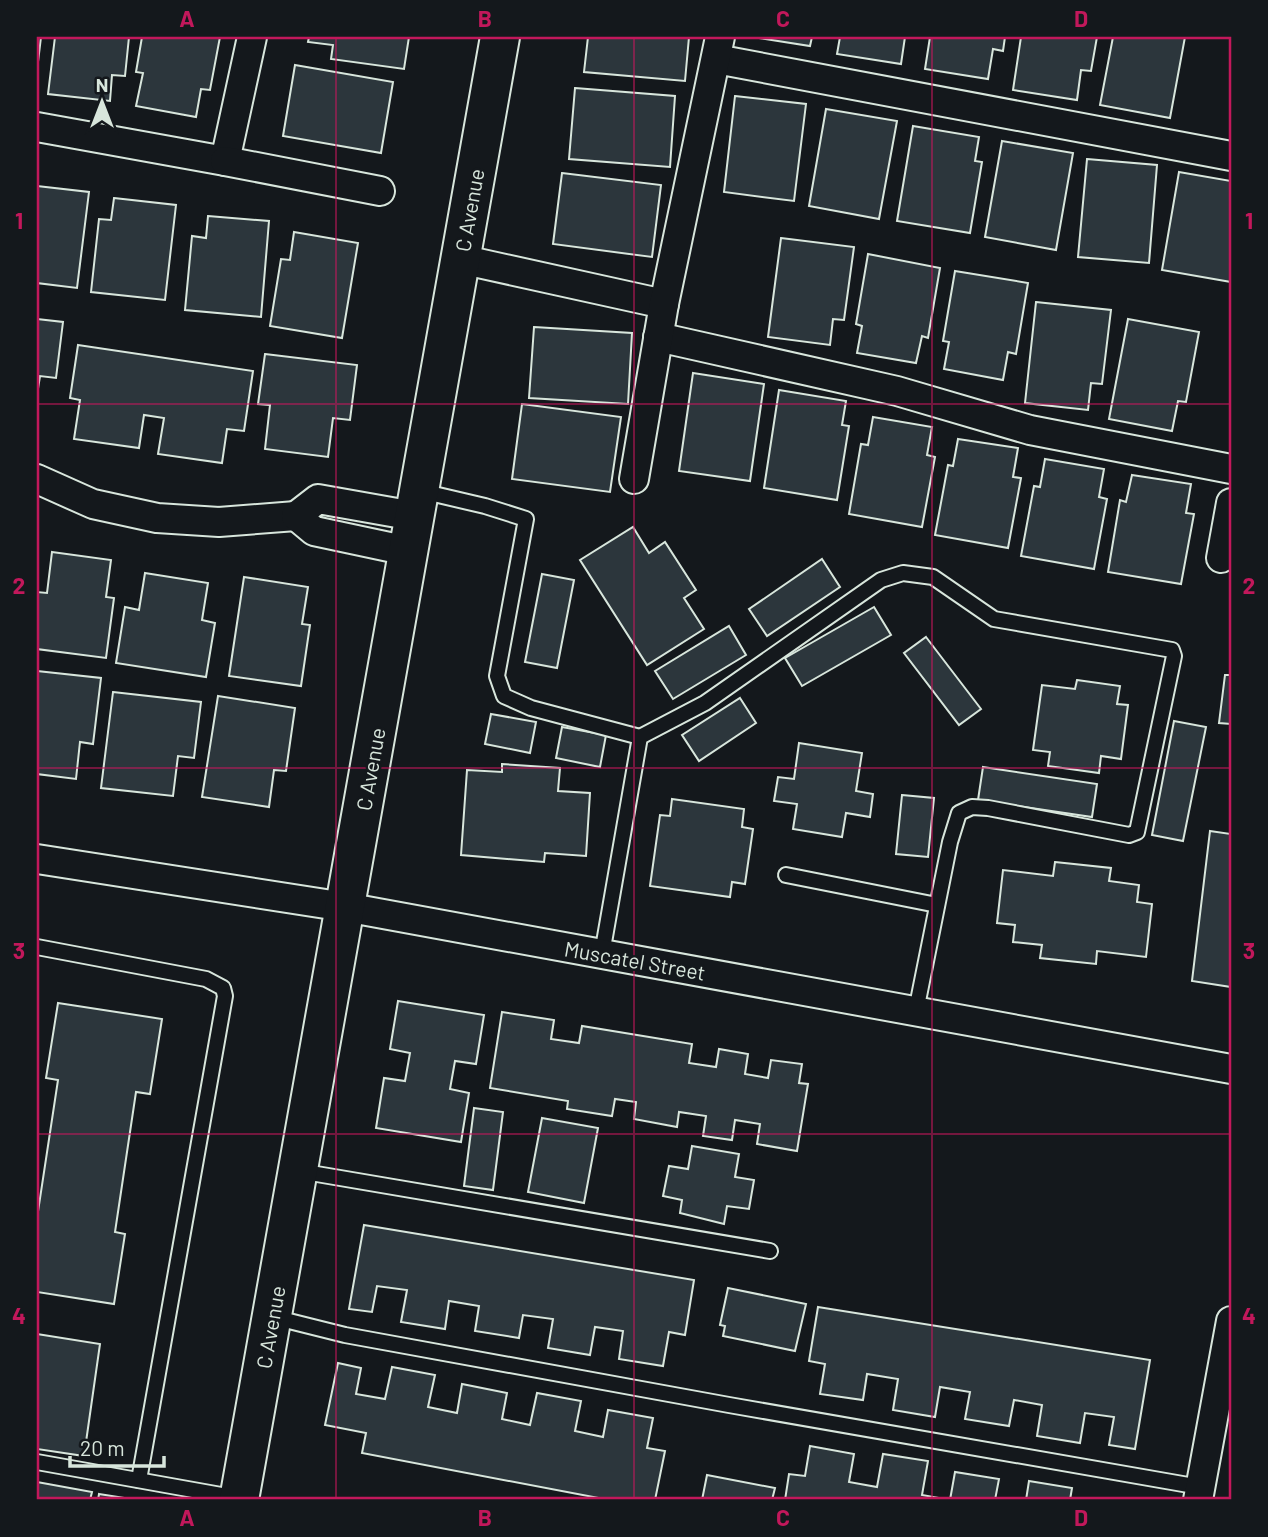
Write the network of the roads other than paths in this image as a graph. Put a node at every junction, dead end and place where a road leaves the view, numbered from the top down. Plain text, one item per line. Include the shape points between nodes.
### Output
1 (252, 37) edge
2 (500, 37) edge
3 (718, 48) edge
4 (37, 127) edge
5 (1231, 156) edge
6 (225, 161) junction
7 (380, 191) dead end
8 (460, 259) junction
9 (664, 304) junction
10 (658, 337) junction
11 (1231, 469) edge
12 (37, 479) edge
13 (634, 479) dead end
14 (1231, 503) edge
15 (414, 520) junction
16 (1222, 558) dead end
17 (640, 737) junction
18 (37, 859) edge
19 (786, 875) dead end
20 (937, 905) junction
21 (345, 908) junction
22 (37, 947) edge
23 (602, 954) junction
24 (916, 1011) junction
25 (1231, 1069) edge
26 (298, 1171) junction
27 (770, 1251) dead end
28 (272, 1317) junction
29 (1231, 1321) edge
30 (1222, 1421) edge
31 (37, 1462) edge
32 (139, 1480) junction
33 (1199, 1494) edge
34 (239, 1499) edge

1 - 6 street
2 - 8 street, C Avenue
3 - 5 street
3 - 9 street
4 - 6 street
6 - 7 street
8 - 9 street
8 - 15 street, C Avenue
9 - 10 street
10 - 11 street via 897,391 1030,430
10 - 13 street
12 - 15 street via 93,504 157,518 219,522 296,516 314,531
14 - 16 street
15 - 17 lane via 485,506 526,519 497,676 504,696 531,708
15 - 21 street, C Avenue
17 - 20 lane via 705,703 881,580 903,573 933,577 994,619 1172,650 1137,832 1129,835 972,807 959,813
17 - 23 lane
18 - 21 street, Muscatel Street
19 - 20 lane
20 - 24 lane
21 - 23 street, Muscatel Street
21 - 26 street, C Avenue
22 - 32 lane via 206,979 223,988 225,996
23 - 24 street, Muscatel Street
24 - 25 street, Muscatel Street
26 - 27 lane
26 - 28 street, C Avenue
28 - 33 lane via 345,1335
28 - 34 street, C Avenue
29 - 30 street
30 - 33 street
31 - 32 lane
32 - 34 lane

